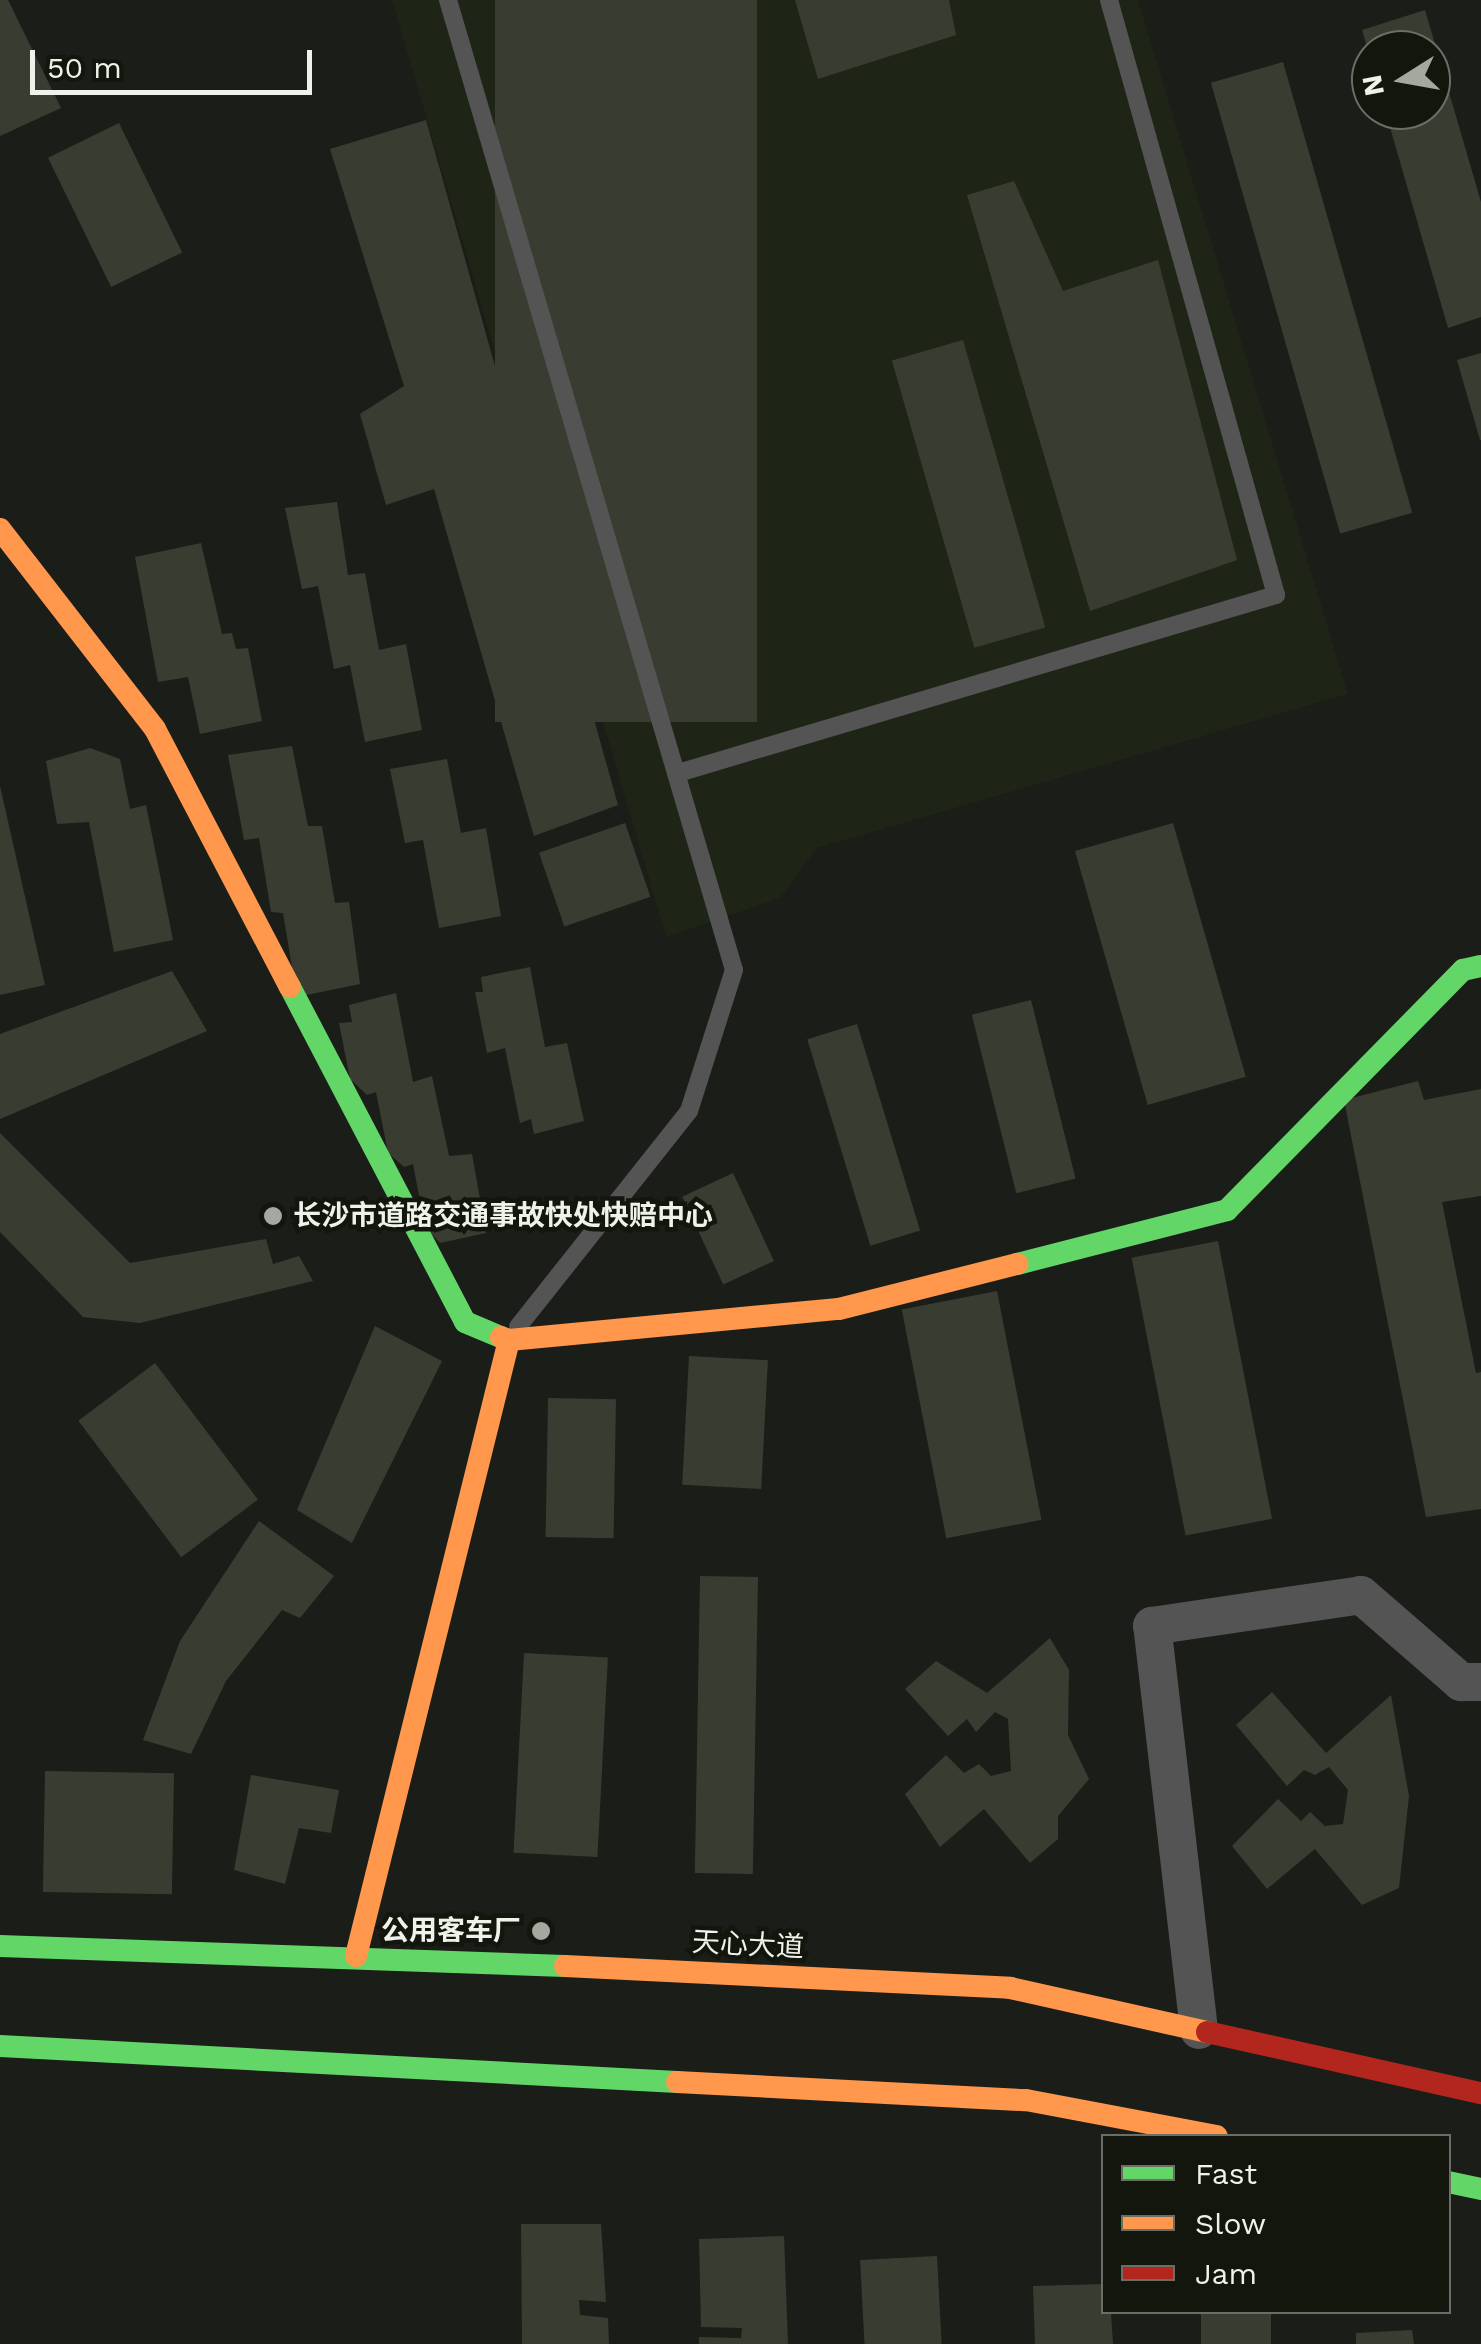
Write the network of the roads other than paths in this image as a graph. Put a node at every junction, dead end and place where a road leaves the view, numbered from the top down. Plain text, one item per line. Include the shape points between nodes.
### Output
1 (448, 0) edge
2 (1110, 0) edge
3 (0, 529) edge
4 (678, 773) junction
5 (1481, 966) edge
6 (509, 1340) junction
7 (1481, 1682) edge
8 (0, 1946) edge
9 (356, 1956) junction
10 (1199, 2030) junction
11 (0, 2046) edge
12 (1481, 2093) edge
13 (1206, 2134) edge
14 (1451, 2183) edge
15 (1481, 2189) edge

1 - 4 lane
2 - 4 lane via 1276,595
3 - 6 main road via 155,730 464,1322
4 - 6 lane via 734,970 689,1111
5 - 6 main road via 1463,970 1227,1210 839,1309
6 - 9 main road
7 - 10 street via 1461,1682 1361,1595 1152,1626
8 - 9 main road, 天心大道
9 - 10 main road, 天心大道 via 1010,1988
10 - 12 main road, 天心大道
11 - 13 main road via 1026,2100
14 - 15 main road

